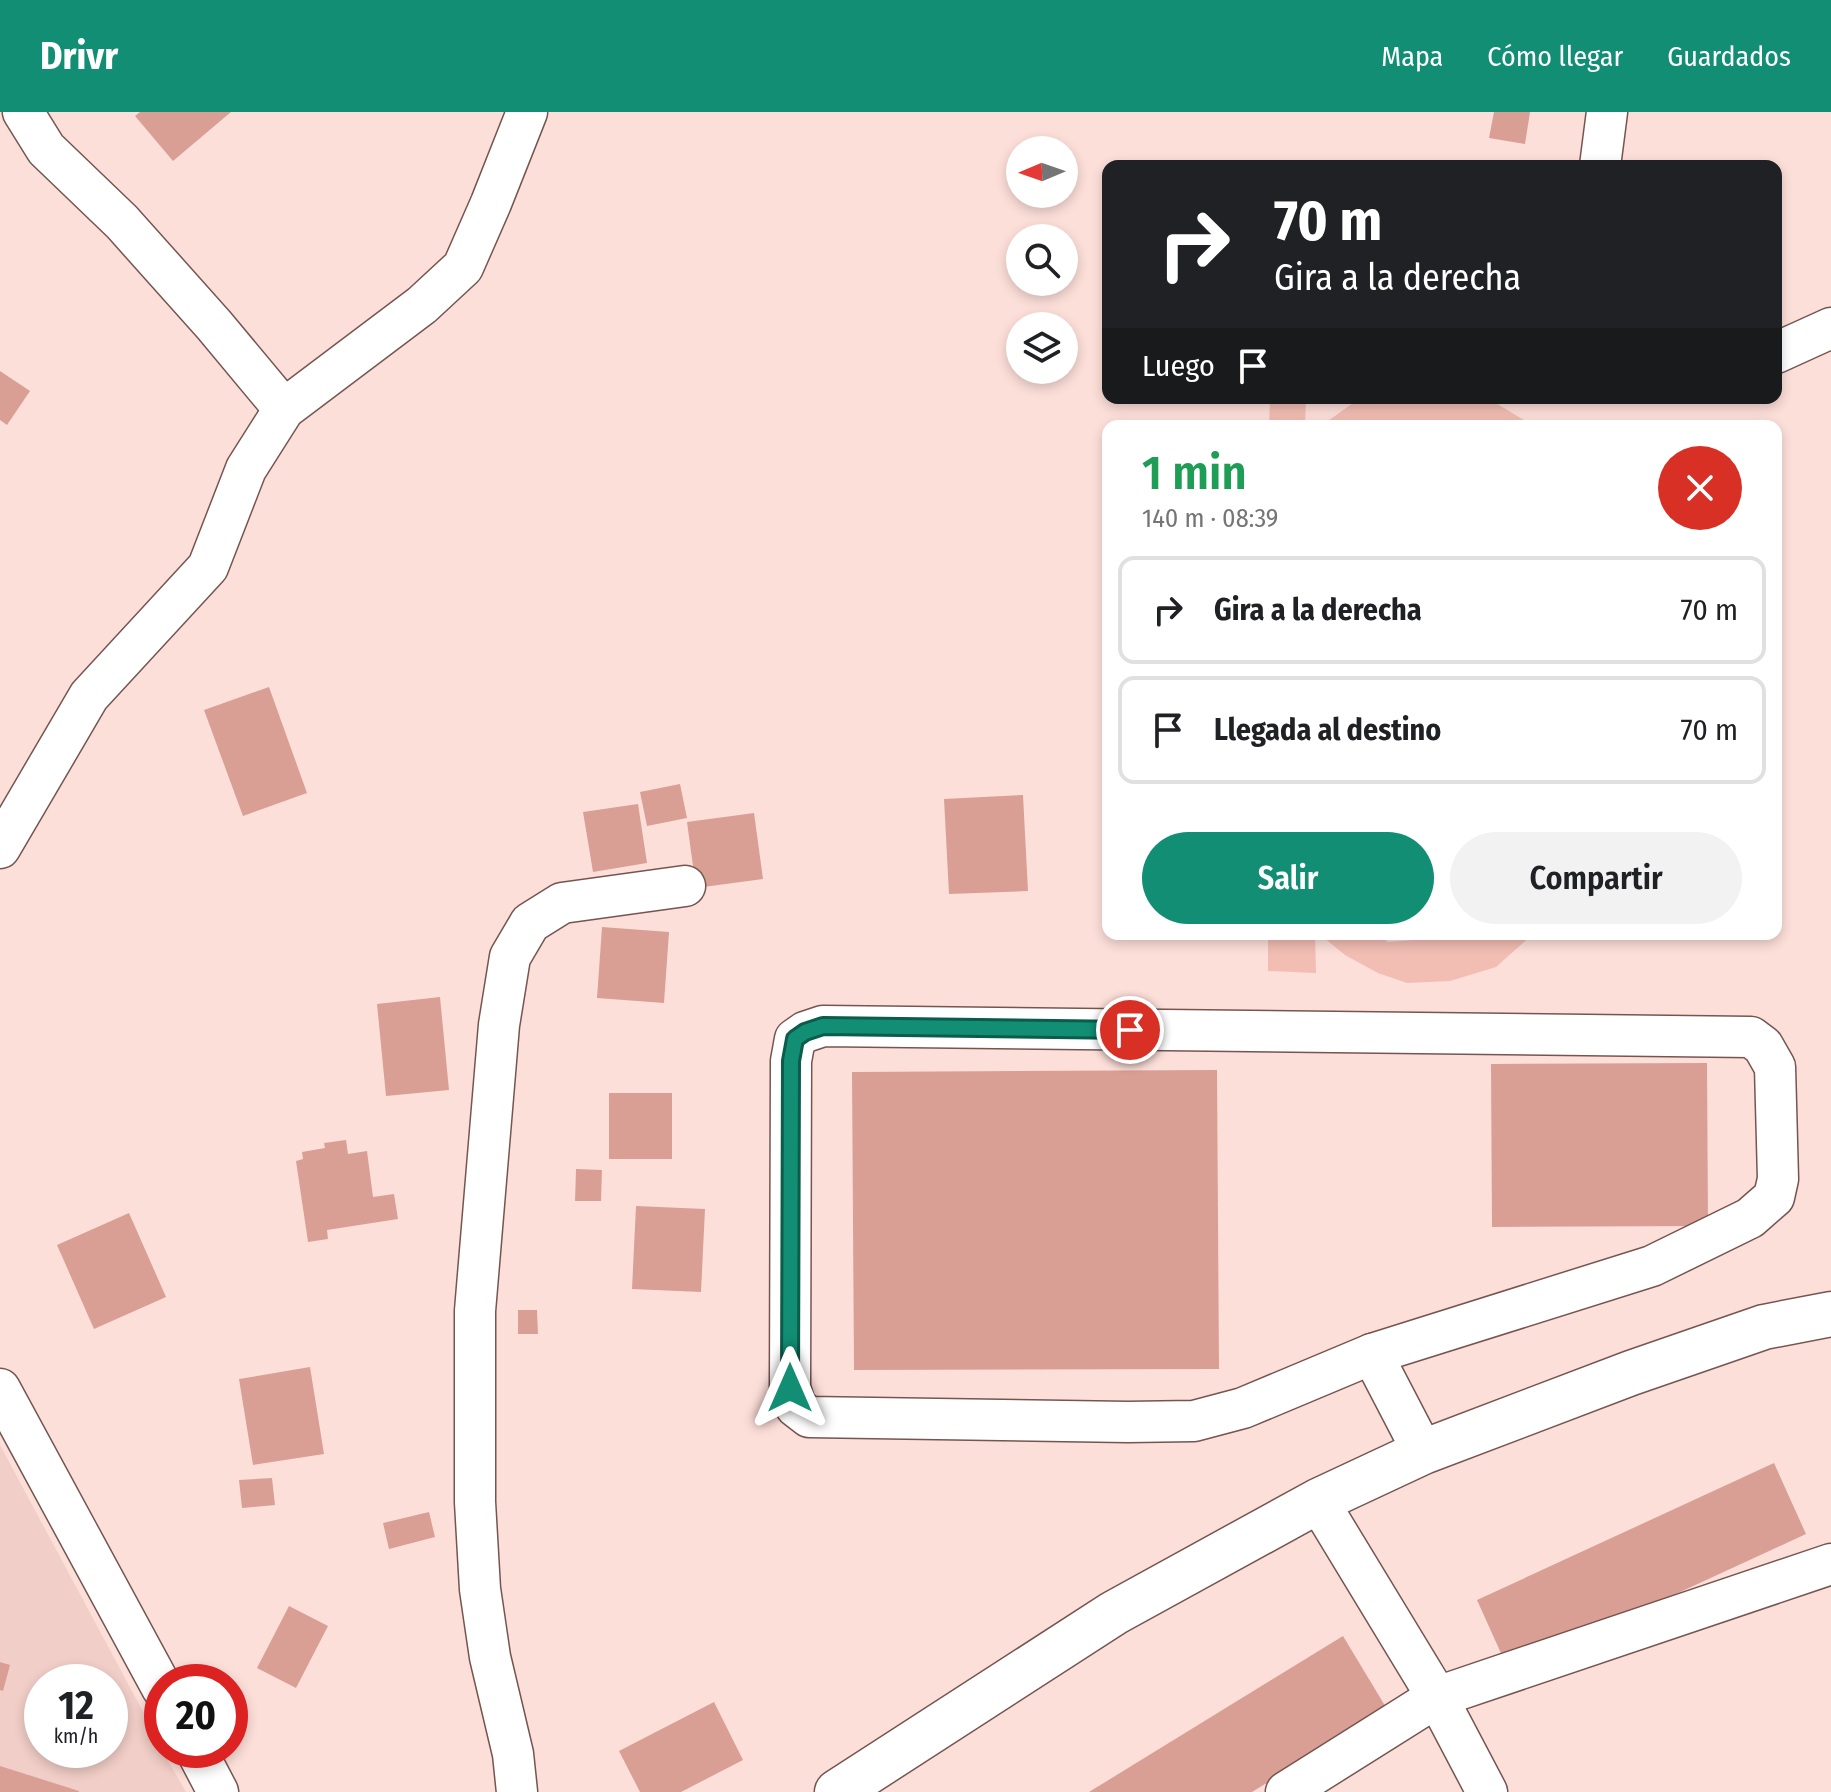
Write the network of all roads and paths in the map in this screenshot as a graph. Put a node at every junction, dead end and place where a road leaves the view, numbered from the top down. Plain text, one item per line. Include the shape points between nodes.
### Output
1 (23, 112) edge
2 (527, 112) edge
3 (1607, 112) edge
4 (1601, 160) edge
5 (1831, 328) edge
6 (1782, 350) edge
7 (284, 409) junction
8 (0, 848) edge
9 (685, 886) dead end
10 (1831, 1314) edge
11 (1372, 1354) junction
12 (0, 1389) edge
13 (1423, 1452) junction
14 (1318, 1501) junction
15 (1831, 1564) edge
16 (149, 1664) edge
17 (1437, 1697) junction
18 (205, 1768) edge
19 (218, 1792) edge
20 (517, 1792) edge
21 (837, 1792) edge
22 (1286, 1792) edge
23 (1487, 1792) edge

1 - 7 street via 46,149 122,222
2 - 7 street via 463,267 422,305
3 - 4 street
5 - 6 street
7 - 8 street via 246,469 208,567 89,696
9 - 20 street via 562,903 530,923 510,957 499,1025 475,1311 475,1502 480,1589
10 - 13 main road via 1764,1327
11 - 11 street via 1243,1408 1194,1421 809,1417 796,1407 790,1388 795,1039 823,1026 1731,1036 1751,1037 1763,1046 1775,1067 1778,1179 1774,1197 1750,1218 1652,1266
11 - 13 street
12 - 16 street
13 - 14 main road
14 - 17 street
14 - 21 main road via 1114,1613
15 - 17 street
17 - 22 street
17 - 23 street
18 - 19 street

